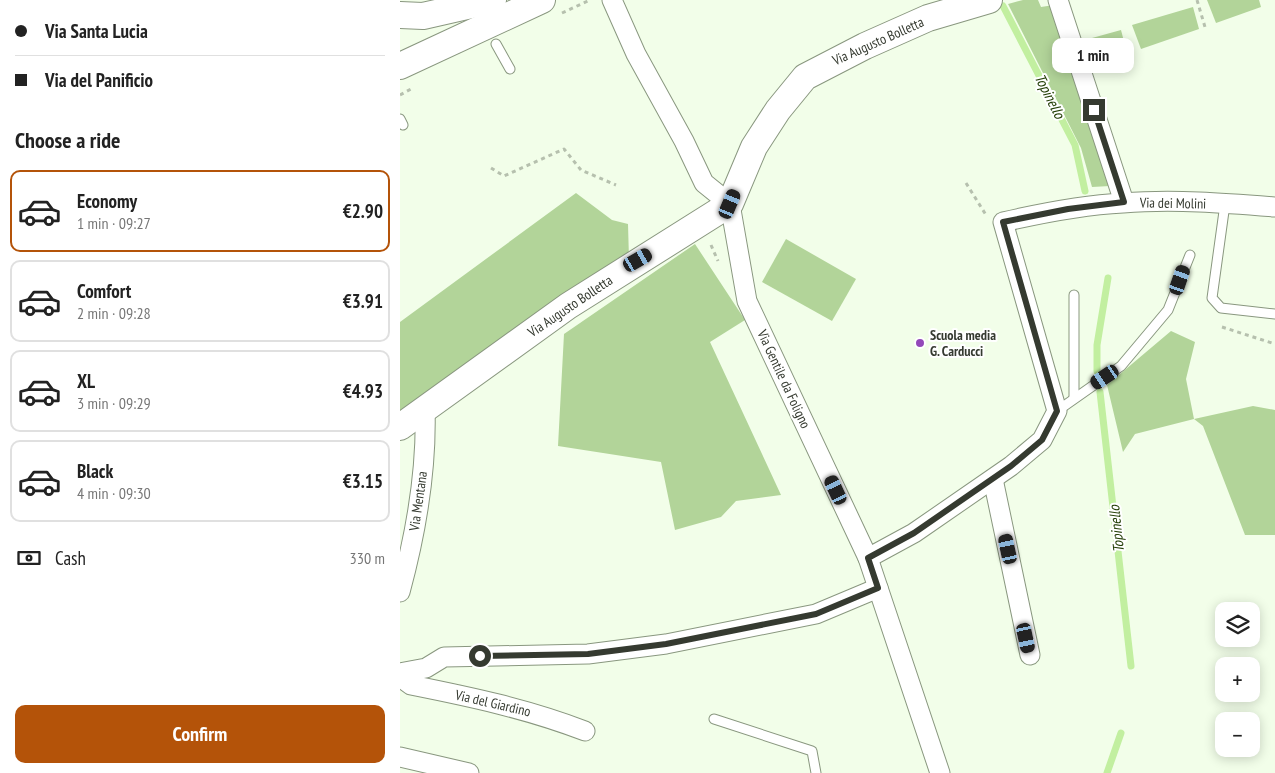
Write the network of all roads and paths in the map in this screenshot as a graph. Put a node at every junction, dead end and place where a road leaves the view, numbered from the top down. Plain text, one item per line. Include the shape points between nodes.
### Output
1 (492, 0) edge
2 (542, 0) edge
3 (612, 0) edge
4 (989, 0) edge
5 (1058, 0) edge
6 (1197, 0) edge
7 (400, 15) edge
8 (1205, 26) dead end
9 (496, 44) dead end
10 (400, 66) edge
11 (510, 69) dead end
12 (491, 168) dead end
13 (966, 183) dead end
14 (616, 185) dead end
15 (1124, 202) junction
16 (730, 204) junction
17 (1225, 204) junction
18 (1275, 207) edge
19 (1005, 230) junction
20 (1190, 255) dead end
21 (1074, 295) dead end
22 (1275, 314) edge
23 (1222, 327) dead end
24 (1275, 344) edge
25 (1074, 398) junction
26 (425, 408) junction
27 (1057, 411) junction
28 (400, 427) edge
29 (993, 478) junction
30 (868, 558) junction
31 (878, 588) junction
32 (400, 592) edge
33 (1030, 655) dead end
34 (400, 673) edge
35 (400, 677) edge
36 (714, 719) dead end
37 (585, 732) dead end
38 (400, 757) edge
39 (469, 773) edge
40 (816, 773) edge
41 (940, 773) edge

1 - 7 main road via 423,16
2 - 10 main road
3 - 16 street via 636,54 704,183
4 - 16 main road, Via Augusto Bolletta via 928,18 805,76 754,147
5 - 15 street
6 - 8 path
9 - 11 lane
12 - 14 path via 504,176 564,149 581,170
13 - 19 path via 990,221
15 - 17 street, Via dei Molini
15 - 19 street, Via dei Molini via 1003,222
16 - 26 main road, Via Augusto Bolletta via 568,306
16 - 30 street, Via Gentile da Foligno via 748,301
17 - 18 street, Via dei Molini
17 - 22 lane via 1212,298 1221,308
19 - 27 street
20 - 25 lane via 1168,310 1121,366
21 - 25 lane
23 - 24 path
25 - 27 lane
26 - 28 main road, Via Augusto Bolletta
26 - 32 street, Via Mentana via 426,436 418,510
27 - 29 street via 1042,440
29 - 30 street via 914,533
29 - 33 street
30 - 31 street, Via Gentile da Foligno
31 - 34 street via 816,614 666,644 588,654 444,657 426,668
31 - 41 street, Via Gentile da Foligno
35 - 37 street, Via del Giardino via 411,685 548,716
36 - 40 lane via 812,751
38 - 39 street

